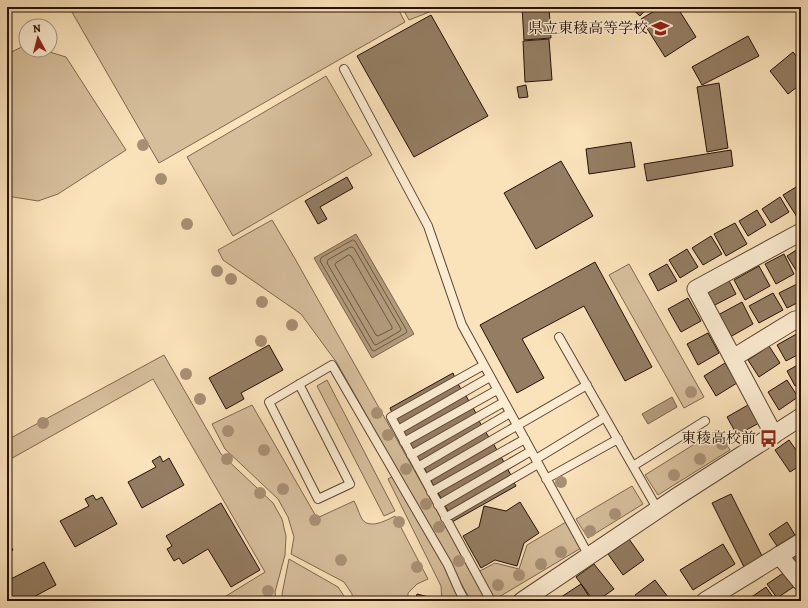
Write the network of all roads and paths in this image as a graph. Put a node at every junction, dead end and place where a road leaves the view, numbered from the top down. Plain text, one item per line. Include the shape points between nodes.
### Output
1 (344, 69) dead end
2 (801, 232) edge
3 (801, 319) edge
4 (559, 336) dead end
5 (733, 358) junction
6 (484, 365) junction
7 (490, 377) junction
8 (299, 384) junction
9 (587, 385) junction
10 (498, 390) junction
11 (504, 402) junction
12 (510, 413) junction
13 (605, 417) junction
14 (801, 417) edge
15 (705, 421) dead end
16 (517, 425) junction
17 (398, 430) junction
18 (774, 435) junction
19 (525, 439) junction
20 (618, 439) junction
21 (404, 442) junction
22 (531, 451) junction
23 (411, 455) junction
24 (537, 461) junction
25 (633, 466) junction
26 (418, 467) junction
27 (546, 479) junction
28 (425, 480) junction
29 (431, 492) junction
30 (438, 505) junction
31 (658, 510) junction
32 (446, 518) junction
33 (801, 542) edge
34 (589, 556) junction
35 (779, 556) junction
36 (801, 582) edge
37 (540, 596) edge
38 (465, 601) edge
39 (491, 601) edge
40 (522, 601) edge
41 (705, 601) edge

1 - 6 lane via 428,226 462,325
2 - 5 street via 696,289
3 - 5 street via 795,320
4 - 9 lane
5 - 18 street
6 - 7 lane
6 - 17 lane via 391,416
7 - 10 lane
7 - 17 lane
8 - 8 lane via 269,402 318,499 350,484
8 - 38 lane via 332,365 448,565
9 - 13 lane
9 - 16 lane
10 - 11 lane
10 - 21 lane
11 - 12 lane
11 - 23 lane
12 - 16 lane
12 - 26 lane
13 - 20 lane
13 - 24 lane
14 - 18 street
15 - 25 lane
16 - 19 lane
16 - 28 lane
17 - 21 lane
18 - 31 street
19 - 22 lane
19 - 29 lane
20 - 25 lane
20 - 27 lane
21 - 23 lane
22 - 24 lane
22 - 30 lane
23 - 26 lane
24 - 27 lane
24 - 32 lane
25 - 31 lane
26 - 28 lane
27 - 34 lane
28 - 29 lane
29 - 30 lane
30 - 32 lane
31 - 34 street
32 - 39 lane
33 - 35 street
34 - 37 street
35 - 36 street
35 - 41 street
37 - 40 street

